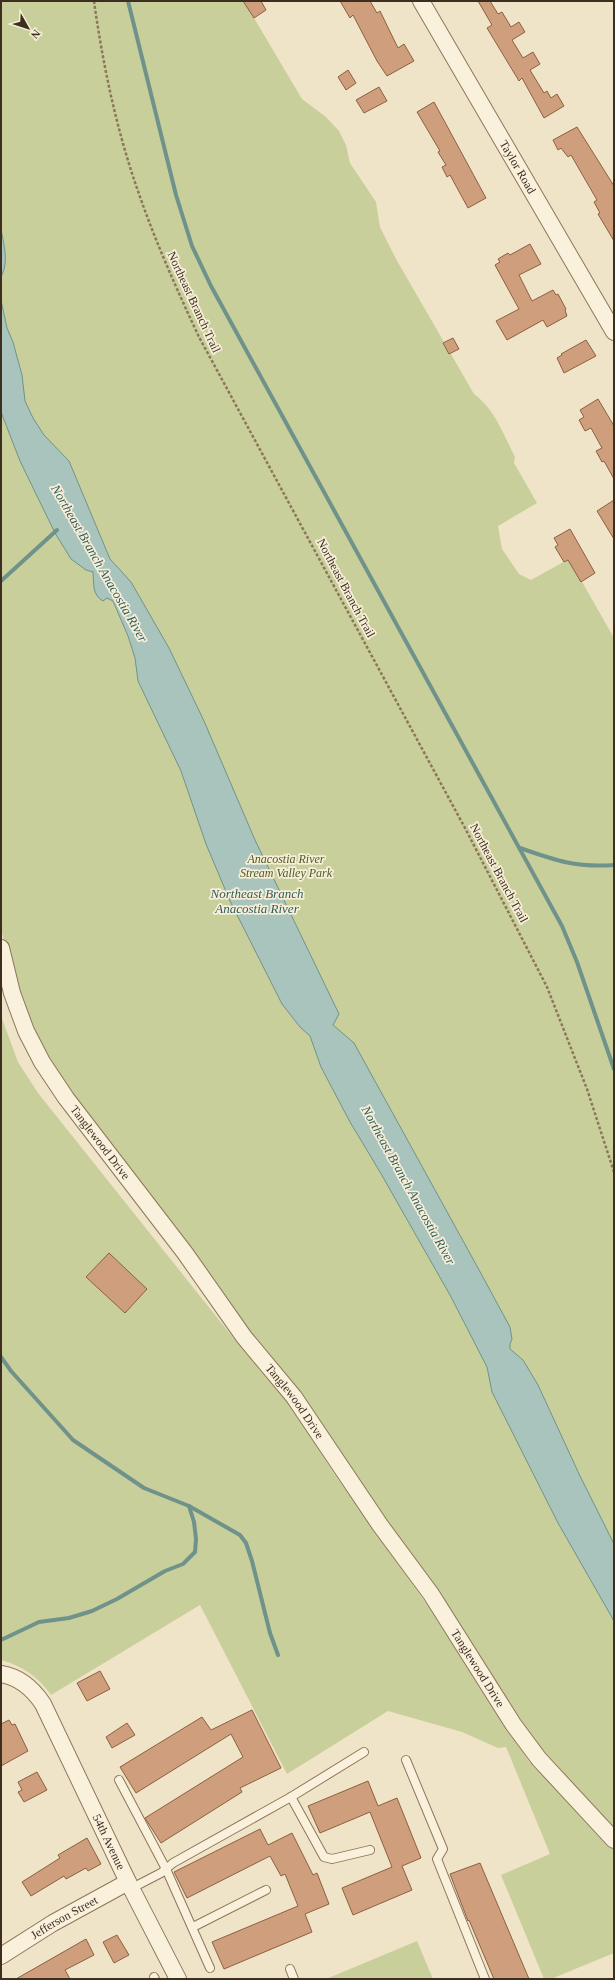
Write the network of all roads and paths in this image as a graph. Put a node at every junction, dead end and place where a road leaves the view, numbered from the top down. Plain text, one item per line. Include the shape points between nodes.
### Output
1 (94, 1) edge
2 (421, 1) edge
3 (614, 332) edge
4 (1, 948) edge
5 (614, 1172) edge
6 (1, 1674) edge
7 (364, 1752) dead end
8 (406, 1760) dead end
9 (119, 1780) dead end
10 (291, 1796) junction
11 (614, 1840) edge
12 (370, 1850) dead end
13 (166, 1869) junction
14 (130, 1885) junction
15 (266, 1890) dead end
16 (193, 1927) junction
17 (1, 1956) edge
18 (210, 1968) dead end
19 (290, 1969) dead end
20 (178, 1979) edge
21 (294, 1979) edge
22 (485, 1979) edge

1 - 5 path, Northeast Branch Trail via 100,44 124,144 157,244 178,292 206,350 469,835 543,980 588,1089
2 - 3 street, Taylor Road
4 - 11 street, Tanglewood Drive via 12,993 26,1031 42,1062 66,1098 185,1253 244,1337 294,1397 380,1526 431,1594 513,1724 539,1759
6 - 14 street, 54th Avenue via 25,1684 36,1693 43,1704
7 - 10 lane
8 - 22 lane via 443,1849 437,1858
9 - 13 lane
10 - 12 lane via 324,1857 332,1859
10 - 13 lane
13 - 14 lane via 161,1874
13 - 16 lane
14 - 17 street, Jefferson Street via 53,1923
14 - 20 street, 54th Avenue
15 - 16 lane
16 - 18 lane
19 - 21 lane

